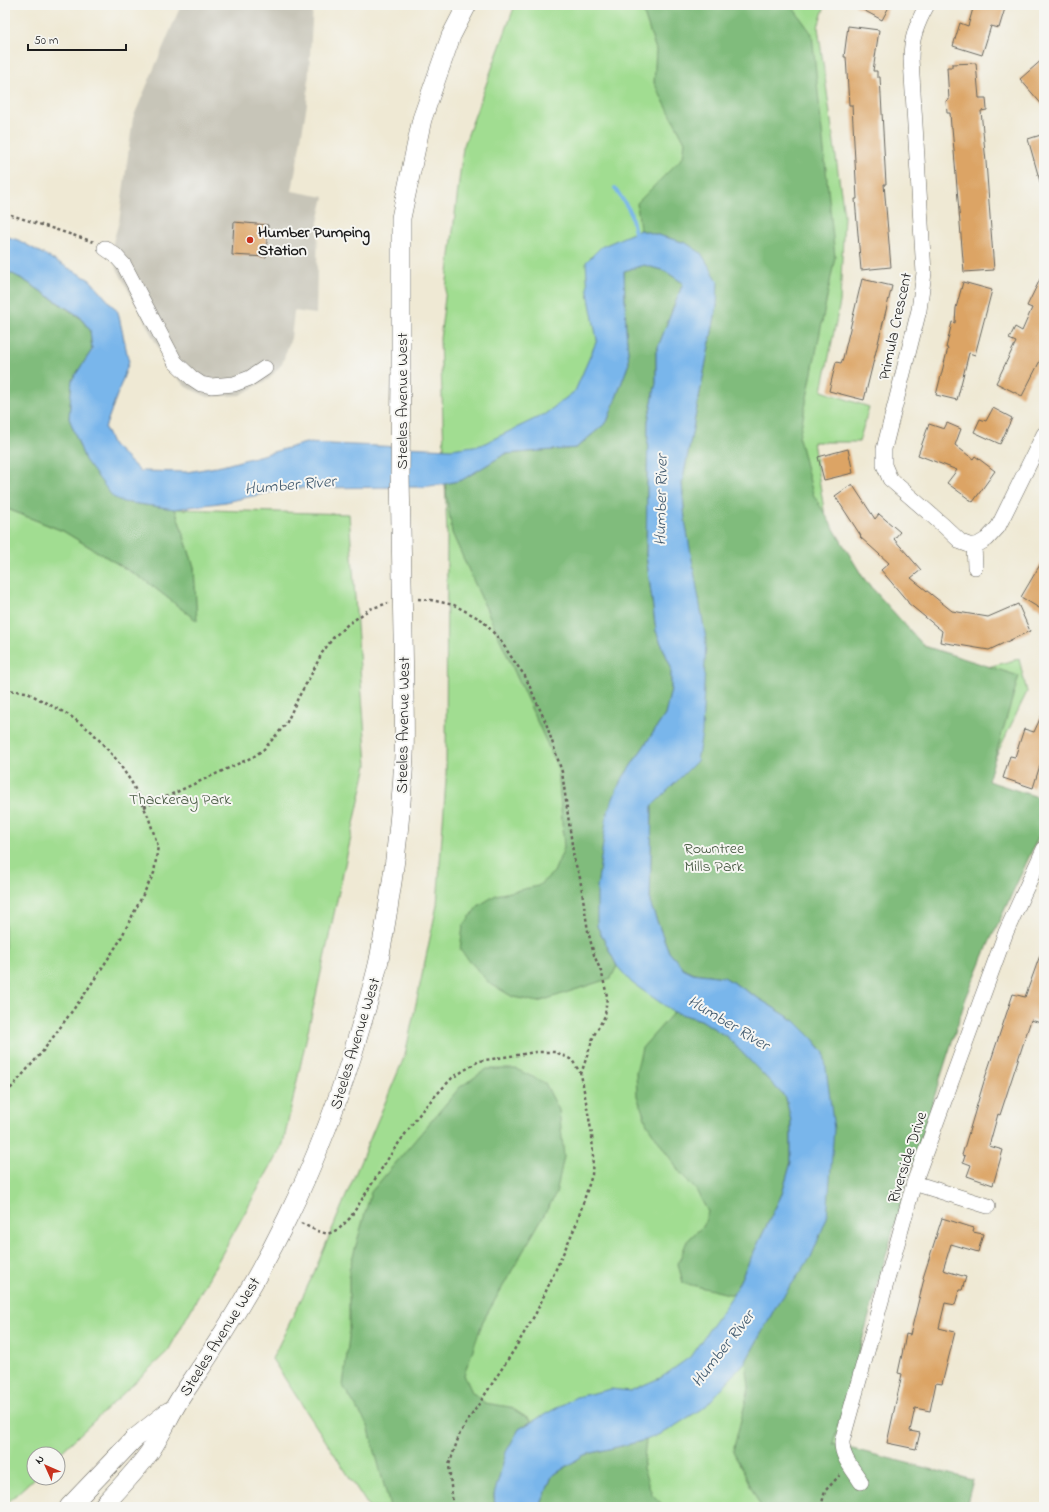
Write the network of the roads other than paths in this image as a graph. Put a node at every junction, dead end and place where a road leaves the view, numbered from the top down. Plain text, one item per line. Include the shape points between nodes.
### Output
1 (466, 5) edge
2 (927, 5) edge
3 (105, 248) road end
4 (265, 368) dead end
5 (1044, 434) edge
6 (971, 545) junction
7 (975, 567) dead end
8 (1044, 849) edge
9 (914, 1183) junction
10 (988, 1206) dead end
11 (175, 1406) junction
12 (861, 1482) dead end
13 (69, 1507) edge
14 (102, 1507) edge

1 - 11 main road, Steeles Avenue West, bridge via 451,36 422,119 401,218 400,474 404,754 392,879 379,959 351,1063 312,1167 270,1255 235,1316
2 - 6 street, Primula Crescent via 915,30 911,48 924,259 923,286 883,458 890,479 961,542
3 - 4 street via 124,265 175,362 192,378 201,384 211,386 234,384 250,378
5 - 6 street via 998,527 987,539 977,545
6 - 7 street
8 - 9 street, Riverside Drive via 1006,932
9 - 10 street
9 - 12 street, Riverside Drive via 842,1441 842,1449
11 - 13 main road, Steeles Avenue West via 134,1439
11 - 14 main road, Steeles Avenue West via 150,1452

